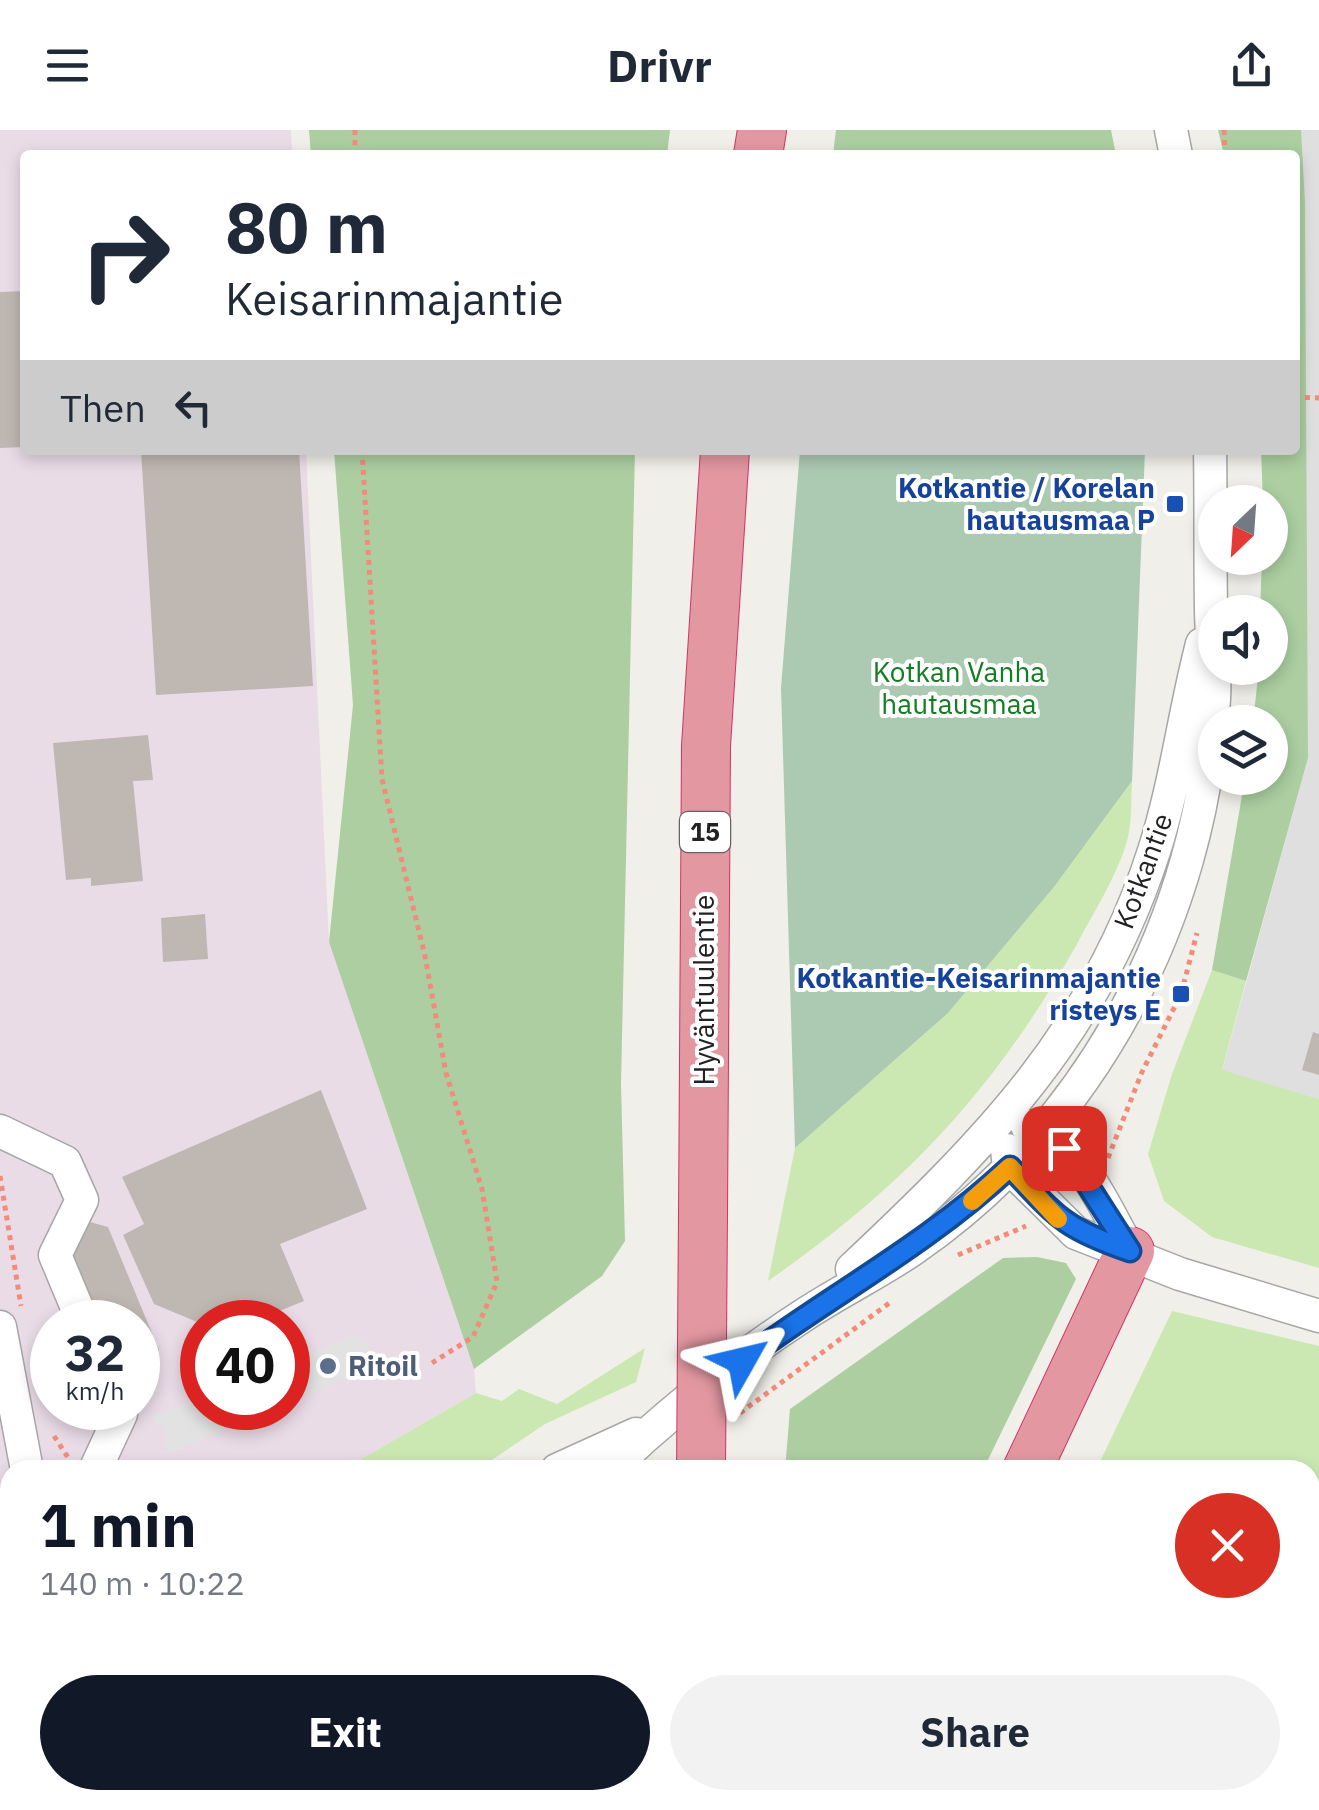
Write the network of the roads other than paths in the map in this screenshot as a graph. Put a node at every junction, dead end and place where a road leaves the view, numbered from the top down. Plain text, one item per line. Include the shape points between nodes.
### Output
1 (725, 455) edge
2 (1210, 455) edge
3 (1211, 595) edge
4 (1198, 669) edge
5 (1214, 685) edge
6 (1003, 1120) junction
7 (0, 1131) edge
8 (1045, 1131) junction
9 (1010, 1167) junction
10 (1130, 1251) junction
11 (73, 1300) edge
12 (1319, 1316) edge
13 (801, 1317) junction
14 (0, 1327) edge
15 (654, 1426) junction
16 (114, 1430) edge
17 (25, 1460) edge
18 (100, 1460) edge
19 (580, 1460) edge
20 (619, 1460) edge
21 (701, 1460) edge
22 (1032, 1460) edge

1 - 21 highway, Hyväntuulentie / 15, bridge via 706,746
2 - 3 street, Kotkantie
4 - 6 street, Kotkantie via 1141,889 1082,1011
5 - 8 street, Kotkantie via 1200,805 1172,908 1116,1030
6 - 8 street
6 - 9 street
6 - 13 street, Kotkantie
7 - 11 street via 65,1162 82,1200 54,1255
8 - 9 street, Kotkantie
8 - 10 street via 1075,1161
9 - 10 street via 1076,1233
9 - 13 street, Kotkantie via 913,1248
10 - 12 street via 1180,1274
10 - 22 highway
13 - 15 street, Kotkantie
14 - 17 street
15 - 19 street, Kotkantie
15 - 20 street, Kotkantie
16 - 18 street

